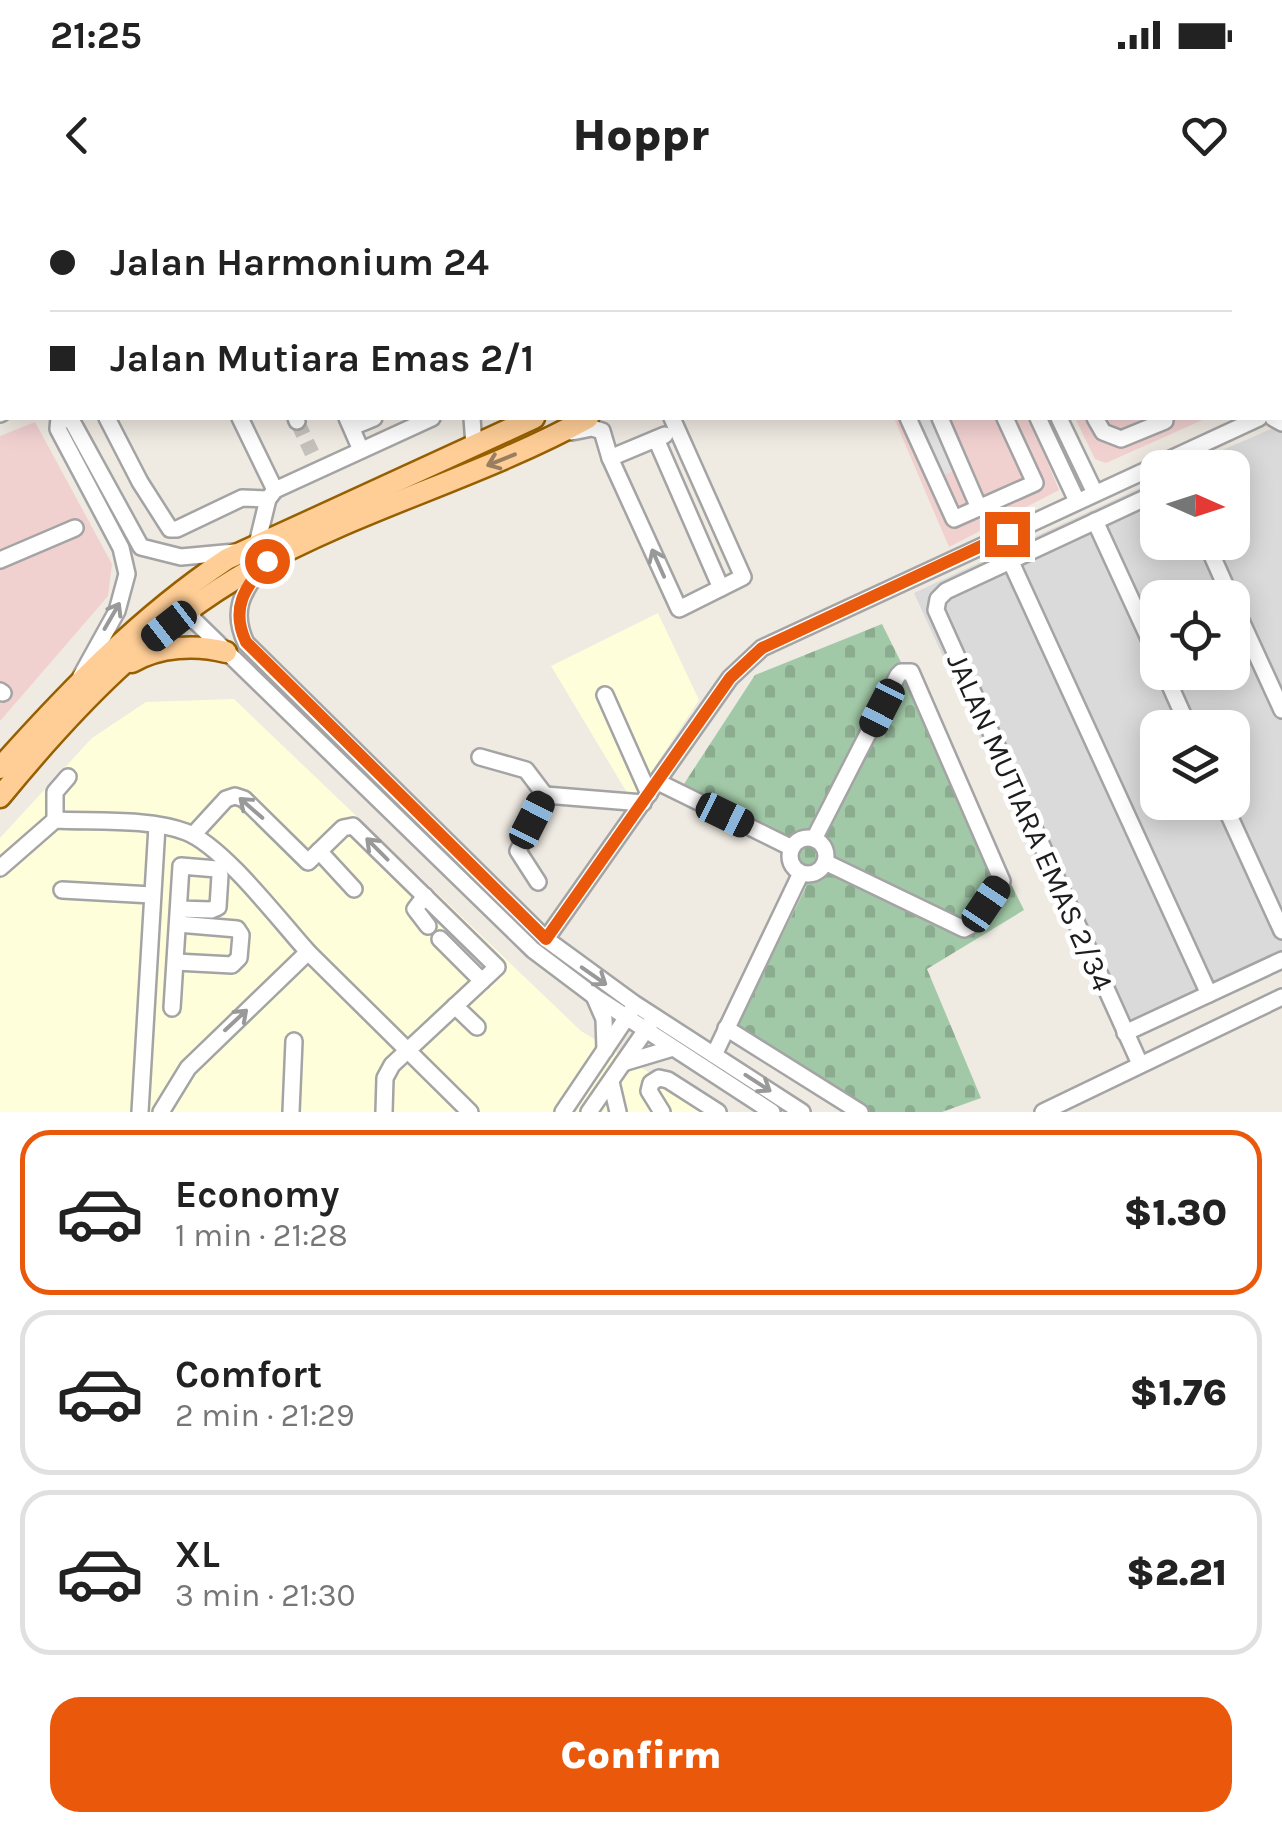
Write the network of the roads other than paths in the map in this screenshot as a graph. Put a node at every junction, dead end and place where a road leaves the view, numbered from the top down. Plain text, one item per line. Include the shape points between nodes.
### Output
1 (108, 420) edge
2 (241, 420) edge
3 (425, 420) edge
4 (472, 420) edge
5 (584, 420) edge
6 (909, 420) edge
7 (941, 420) edge
8 (1006, 420) edge
9 (1039, 420) edge
10 (1060, 420) edge
11 (1096, 420) edge
12 (1163, 420) edge
13 (1165, 420) edge
14 (1254, 420) edge
15 (68, 421) edge
16 (350, 422) edge
17 (507, 422) edge
18 (675, 424) edge
19 (656, 439) junction
20 (545, 442) junction
21 (474, 445) junction
22 (362, 450) junction
23 (1179, 450) edge
24 (1187, 450) edge
25 (312, 452) tunnel mouth
26 (610, 458) junction
27 (319, 469) junction
28 (1140, 471) edge
29 (1095, 492) junction
30 (271, 495) junction
31 (1140, 500) edge
32 (1077, 501) junction
33 (979, 508) junction
34 (1095, 520) junction
35 (74, 528) dead end
36 (258, 549) junction
37 (0, 560) edge
38 (1010, 560) junction
39 (721, 588) junction
40 (190, 608) junction
41 (1140, 619) edge
42 (1250, 639) edge
43 (226, 652) junction
44 (79, 680) junction
45 (103, 680) junction
46 (604, 694) dead end
47 (1282, 710) edge
48 (480, 758) dead end
49 (0, 768) edge
50 (68, 777) dead end
51 (650, 793) junction
52 (545, 795) junction
53 (0, 797) edge
54 (55, 820) junction
55 (1232, 820) edge
56 (158, 826) junction
57 (192, 835) junction
58 (814, 839) junction
59 (792, 848) junction
60 (319, 851) junction
61 (824, 862) junction
62 (218, 863) junction
63 (0, 868) edge
64 (801, 873) junction
65 (538, 882) dead end
66 (354, 889) dead end
67 (62, 890) dead end
68 (152, 895) junction
69 (425, 896) junction
70 (179, 916) junction
71 (428, 926) dead end
72 (1282, 930) edge
73 (440, 939) dead end
74 (546, 939) junction
75 (475, 946) junction
76 (308, 952) junction
77 (461, 960) junction
78 (1282, 960) edge
79 (176, 962) junction
80 (482, 980) junction
81 (1209, 994) junction
82 (594, 996) junction
83 (1282, 998) edge
84 (456, 1006) junction
85 (172, 1008) dead end
86 (631, 1011) junction
87 (650, 1023) junction
88 (477, 1027) dead end
89 (726, 1028) junction
90 (1125, 1033) junction
91 (294, 1041) dead end
92 (672, 1048) junction
93 (409, 1050) junction
94 (604, 1053) junction
95 (714, 1054) junction
96 (622, 1063) junction
97 (1140, 1064) junction
98 (585, 1083) junction
99 (606, 1089) junction
100 (140, 1112) edge
101 (161, 1112) edge
102 (291, 1112) edge
103 (384, 1112) edge
104 (470, 1112) edge
105 (564, 1112) edge
106 (589, 1112) edge
107 (618, 1112) edge
108 (662, 1112) edge
109 (718, 1112) edge
110 (772, 1112) edge
111 (802, 1112) edge
112 (860, 1112) edge
113 (1042, 1112) edge

1 - 30 street via 170,529 242,498
2 - 30 street
3 - 22 street
4 - 21 street
5 - 20 main road
6 - 33 street via 954,519
7 - 33 street
8 - 33 street via 1035,483
9 - 32 street
10 - 29 street
11 - 12 street via 1103,432 1121,439
13 - 23 street
14 - 24 street
15 - 36 street via 141,547 181,557
44 -> 15 street via 117,611 128,574
16 - 22 street
17 - 21 main road
18 - 19 street
18 - 39 street via 744,577
19 - 26 street
19 - 39 street
20 - 26 street via 592,428 602,432
20 -> 36 main road via 323,534
21 - 36 main road
22 - 27 street
25 - 27 street
39 -> 26 street via 679,609
27 - 30 street
28 - 29 street
29 - 32 street
30 - 36 street
31 - 34 street
32 - 51 street via 762,648 730,678
34 - 38 street
34 - 41 street
35 - 37 street
36 - 40 main road
36 - 44 main road via 194,582
36 - 74 street via 238,605 246,642
38 - 81 street
38 - 90 street, JALAN MUTIARA EMAS 2/34 via 946,591 936,610
40 - 43 street
40 - 45 main road
42 - 47 street
43 - 45 main road via 172,649 138,658
43 - 82 street via 492,912
44 - 49 main road
45 - 53 main road
46 - 51 street
48 - 52 street via 526,770
50 - 54 street via 55,792
51 - 52 street
51 - 59 street
51 - 74 street
52 - 65 street via 518,850
54 - 56 street
54 - 63 street
55 - 72 street
56 - 57 street
56 - 68 street
60 -> 57 street via 308,862 235,796
57 - 62 street
58 - 59 street
58 - 61 street via 824,848
58 - 61 street via 898,675 911,672 1000,871 1000,884 964,929
59 - 64 street via 791,862
60 - 66 street
69 -> 60 street via 352,826
61 - 64 street via 815,872
62 - 70 street via 218,907
62 - 70 street via 181,866
62 - 76 street
64 - 89 street
67 - 68 street
68 - 100 street
69 - 71 street via 415,909
69 - 75 street
70 - 79 street
70 - 79 street via 238,928 240,958 232,965
73 - 77 street
74 -> 86 street
75 - 77 street
75 - 80 street via 496,967
76 - 93 street
101 -> 76 street via 188,1068
77 - 80 street
78 - 81 street
79 - 85 street
80 - 84 street
81 - 90 street
82 - 86 street
82 - 94 street via 604,1019
83 - 97 street
84 - 88 street
84 - 93 street
86 - 87 street
86 - 94 street
87 - 92 street
87 - 95 street
87 - 96 street
89 - 95 street
89 - 112 street
90 - 97 street, JALAN MUTIARA EMAS 2/34
91 - 102 street
92 - 96 street
92 - 110 street
93 - 103 street via 385,1078
93 - 104 street
94 - 98 street
95 -> 111 street
96 - 99 street
97 - 113 street
98 - 99 street
98 - 105 street
99 - 106 street
99 - 107 street
108 - 109 street via 648,1092 659,1078

